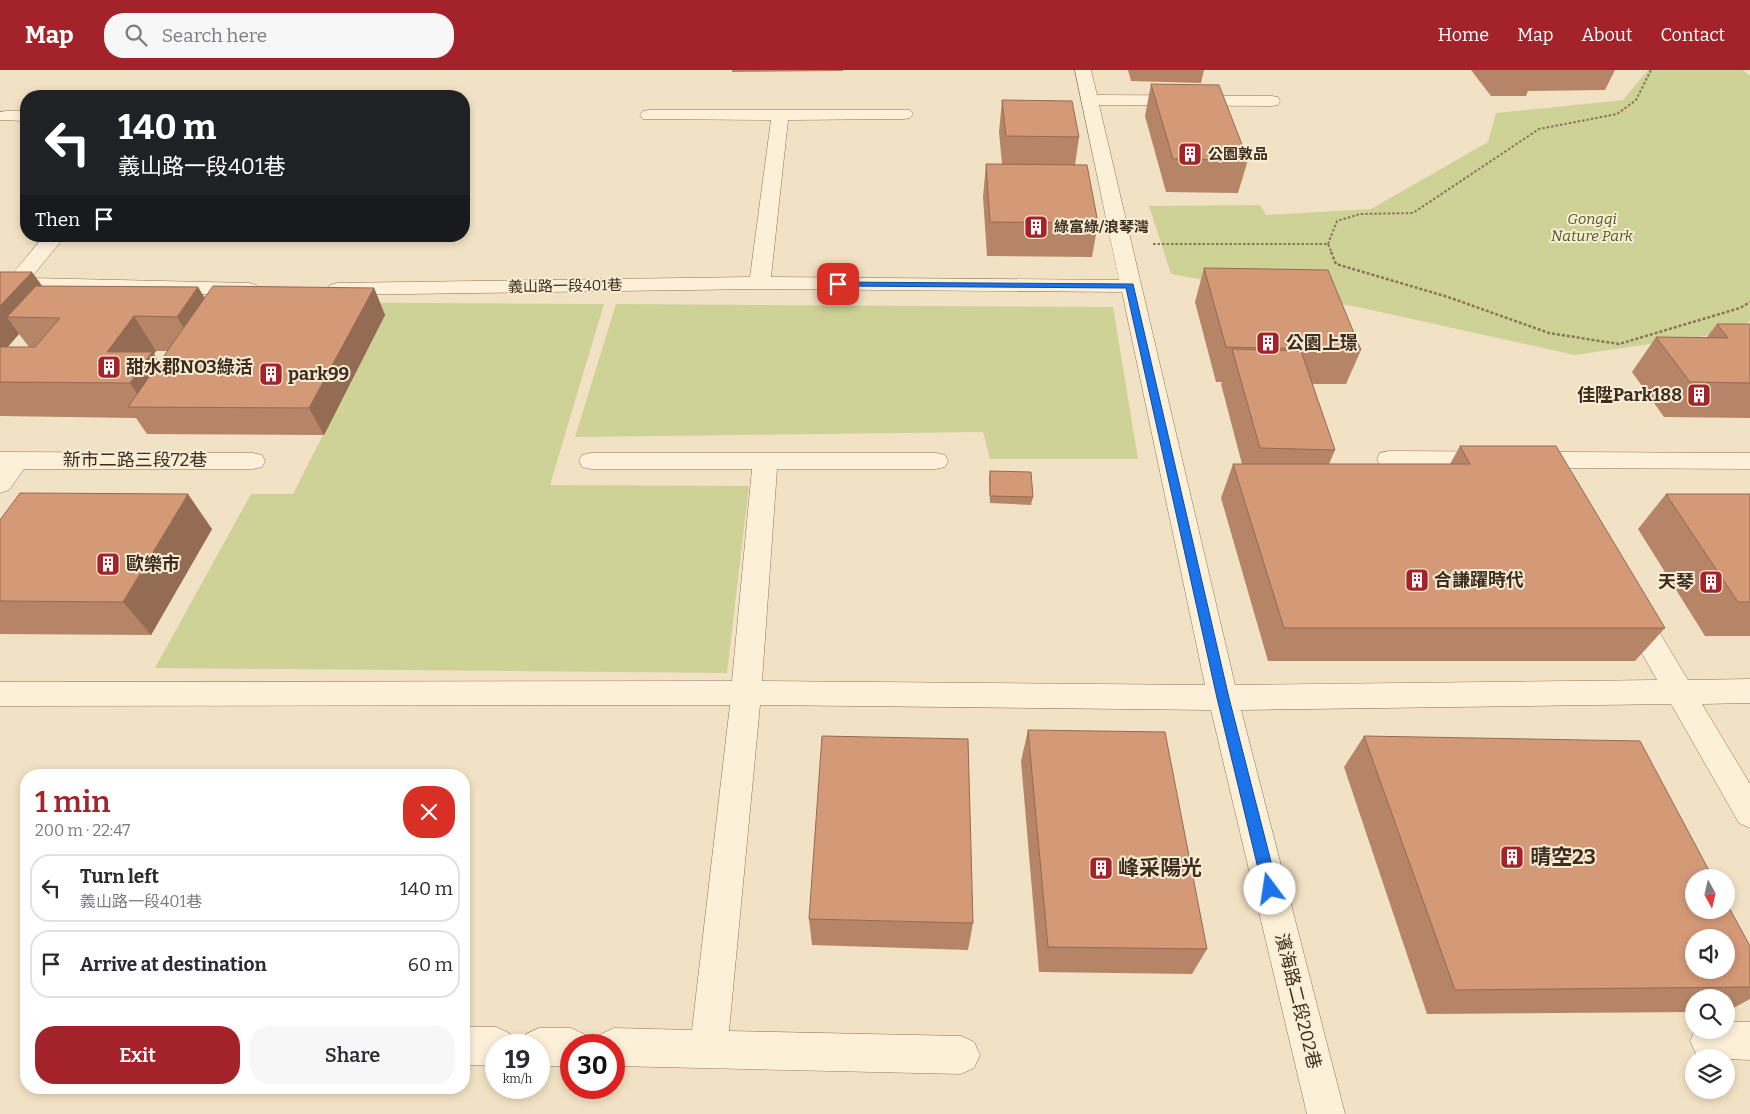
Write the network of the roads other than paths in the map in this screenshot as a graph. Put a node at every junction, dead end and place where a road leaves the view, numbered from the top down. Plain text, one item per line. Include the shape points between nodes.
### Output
1 (1083, 70) edge
2 (1091, 100) junction
3 (1272, 101) dead end
4 (904, 114) dead end
5 (649, 115) dead end
6 (780, 115) junction
7 (6, 116) dead end
8 (20, 116) edge
9 (49, 242) edge
10 (7, 284) edge
11 (760, 284) junction
12 (1130, 286) junction
13 (274, 289) edge
14 (313, 290) edge
15 (1389, 459) dead end
16 (8, 460) edge
17 (1542, 460) junction
18 (253, 461) dead end
19 (591, 461) dead end
20 (936, 461) dead end
21 (1750, 461) edge
22 (765, 462) junction
23 (0, 484) edge
24 (1558, 485) edge
25 (1618, 588) edge
26 (1678, 691) junction
27 (1750, 691) edge
28 (0, 694) edge
29 (746, 694) junction
30 (1223, 698) junction
31 (1750, 812) edge
32 (1709, 1041) dead end
33 (1750, 1041) edge
34 (470, 1046) edge
35 (485, 1046) edge
36 (625, 1047) edge
37 (709, 1048) junction
38 (961, 1055) dead end
39 (1326, 1114) edge

1 - 2 street, 濱海路二段202巷
2 - 3 street
2 - 12 street, 濱海路二段202巷
4 - 6 street
5 - 6 street
6 - 11 street
7 - 8 street
9 - 10 street
10 - 13 street
11 - 12 street, 義山路一段401巷
11 - 14 street, 義山路一段401巷
12 - 30 street, 濱海路二段202巷
15 - 17 street
16 - 18 street, 新市二路三段72巷
16 - 23 street, 新市二路三段72巷
17 - 21 street
17 - 24 street
19 - 22 street
20 - 22 street
22 - 29 street
25 - 26 street
26 - 27 street
26 - 30 street
26 - 31 street
28 - 29 street
29 - 30 street
29 - 37 street
30 - 39 street, 濱海路二段202巷
32 - 33 street
34 - 35 street
36 - 37 street
37 - 38 street

